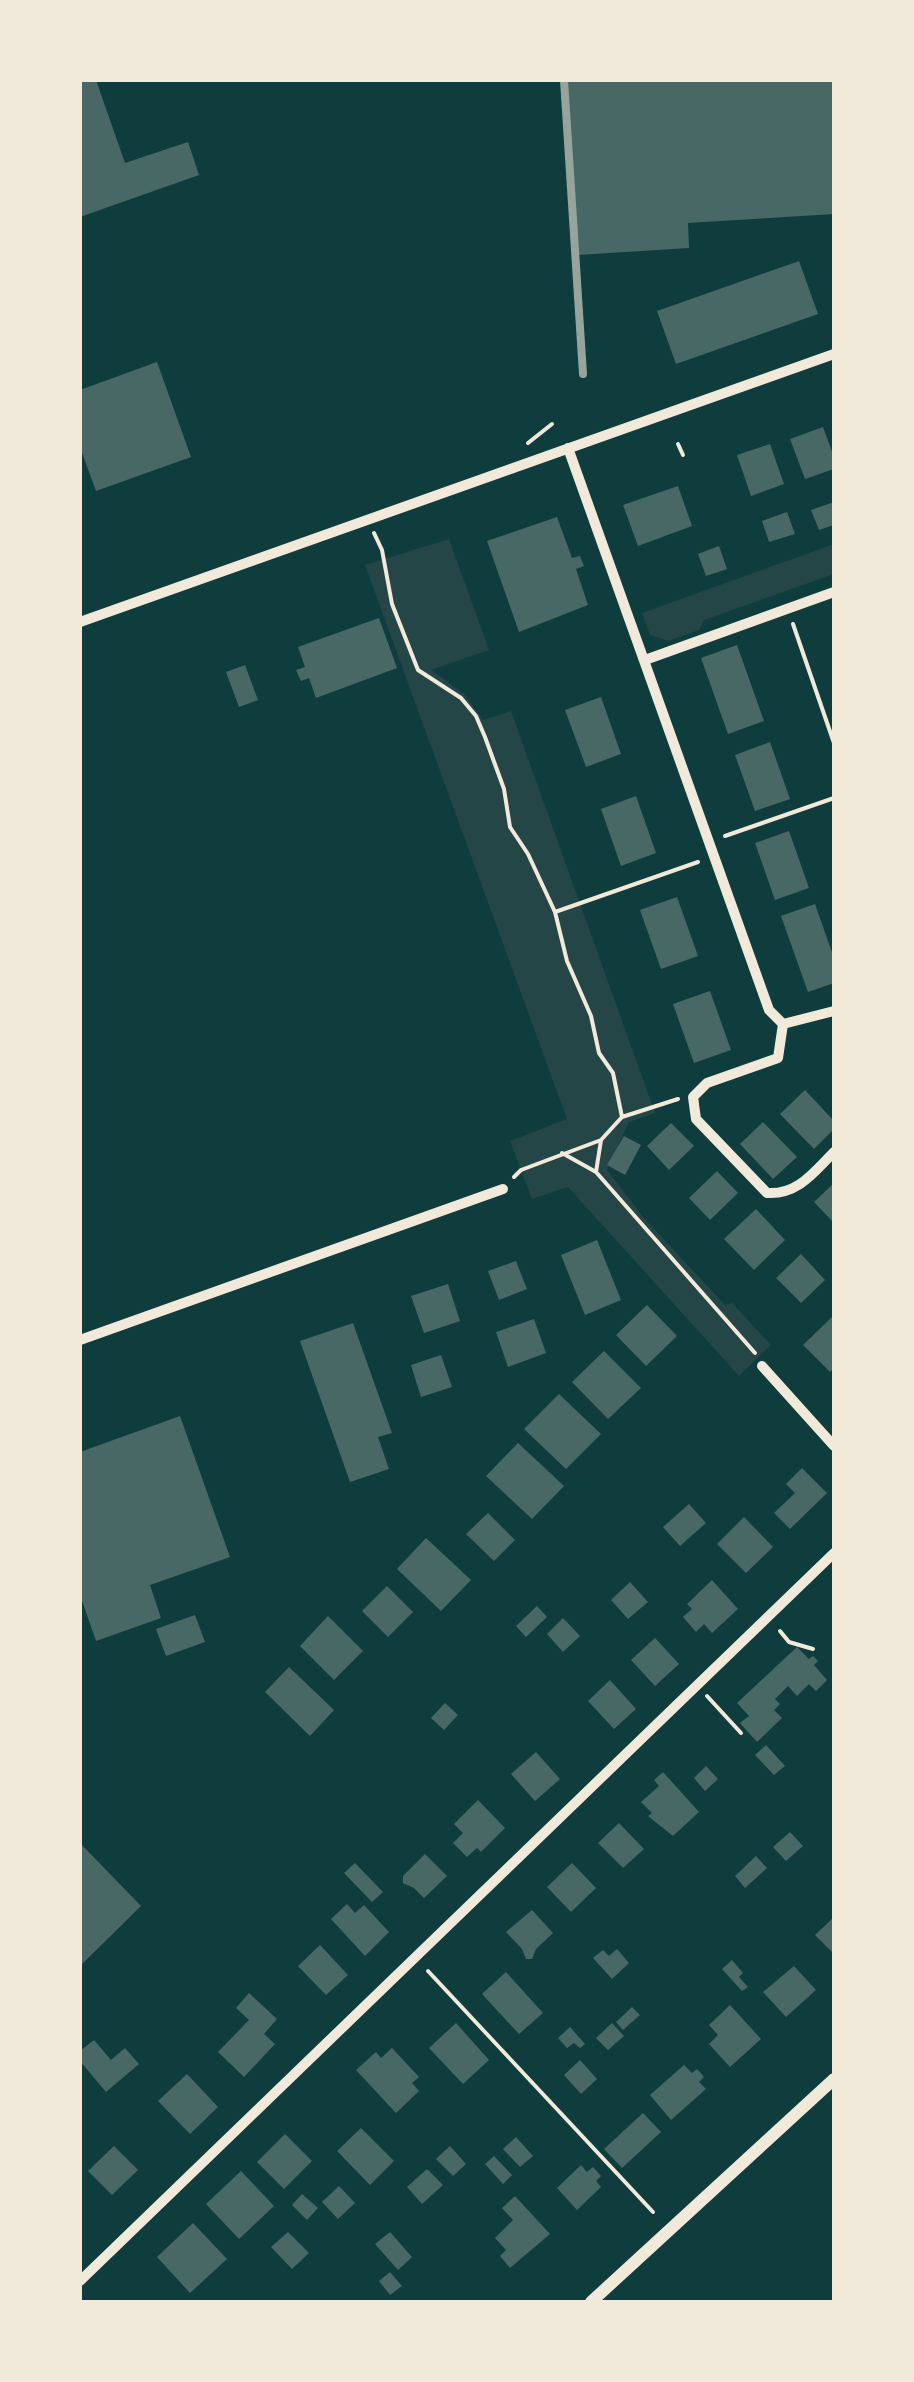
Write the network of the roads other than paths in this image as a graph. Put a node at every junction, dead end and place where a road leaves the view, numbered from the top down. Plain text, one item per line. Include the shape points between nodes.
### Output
1 (834, 354) edge
2 (568, 448) junction
3 (834, 592) edge
4 (80, 622) edge
5 (645, 660) junction
6 (834, 1011) edge
7 (783, 1024) junction
8 (834, 1152) edge
9 (502, 1189) road end
10 (80, 1340) edge
11 (762, 1366) road end
12 (834, 1446) edge
13 (834, 1552) edge
14 (834, 2080) edge
15 (80, 2281) edge
16 (591, 2302) edge

1 - 2 street
2 - 4 street
2 - 5 street
3 - 5 street
5 - 7 street via 768,1010
6 - 7 street
7 - 8 street via 778,1058 707,1083 693,1097 696,1119 767,1193 801,1185
9 - 10 street
11 - 12 street
13 - 15 street
14 - 16 street

